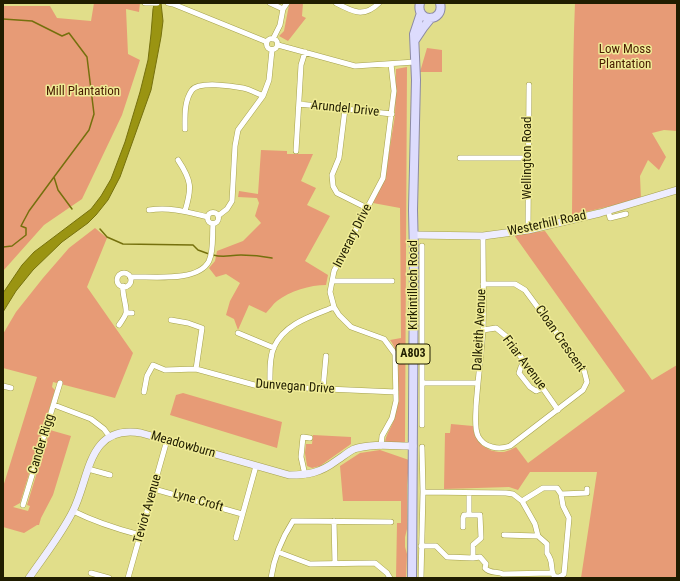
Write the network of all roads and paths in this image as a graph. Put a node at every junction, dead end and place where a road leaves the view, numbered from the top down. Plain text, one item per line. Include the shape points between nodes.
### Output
1 (145, 3) edge
2 (151, 3) edge
3 (157, 3) edge
4 (168, 3) edge
5 (270, 3) edge
6 (287, 3) edge
7 (336, 3) edge
8 (379, 3) edge
9 (420, 3) edge
10 (441, 4) edge
11 (284, 9) junction
12 (421, 13) junction
13 (431, 18) junction
14 (273, 39) junction
15 (415, 40) junction
16 (267, 42) junction
17 (278, 45) junction
18 (272, 50) junction
19 (305, 52) junction
20 (415, 62) junction
21 (392, 64) junction
22 (529, 85) dead end
23 (263, 96) junction
24 (299, 104) junction
25 (345, 109) junction
26 (392, 114) junction
27 (185, 129) dead end
28 (296, 152) dead end
29 (460, 158) dead end
30 (527, 158) junction
31 (178, 160) dead end
32 (677, 190) edge
33 (367, 208) junction
34 (149, 210) dead end
35 (608, 210) junction
36 (185, 211) junction
37 (626, 214) dead end
38 (218, 216) junction
39 (208, 217) junction
40 (213, 224) junction
41 (528, 230) junction
42 (414, 235) junction
43 (483, 236) junction
44 (422, 246) dead end
45 (130, 278) junction
46 (333, 281) junction
47 (392, 281) dead end
48 (483, 284) junction
49 (123, 286) junction
50 (334, 307) junction
51 (126, 313) junction
52 (132, 313) dead end
53 (171, 320) dead end
54 (119, 325) dead end
55 (483, 330) junction
56 (238, 333) dead end
57 (274, 348) junction
58 (326, 356) dead end
59 (524, 362) junction
60 (196, 369) junction
61 (478, 382) junction
62 (60, 383) dead end
63 (422, 383) junction
64 (270, 387) junction
65 (4, 388) edge
66 (11, 388) dead end
67 (543, 388) junction
68 (323, 389) junction
69 (144, 392) dead end
70 (396, 392) junction
71 (54, 406) junction
72 (558, 410) junction
73 (476, 424) joint
74 (422, 425) dead end
75 (110, 437) junction
76 (310, 438) dead end
77 (167, 440) junction
78 (381, 446) junction
79 (417, 447) junction
80 (256, 466) junction
81 (88, 468) junction
82 (110, 475) dead end
83 (305, 475) junction
84 (154, 489) junction
85 (587, 489) dead end
86 (423, 492) junction
87 (469, 492) junction
88 (561, 494) junction
89 (522, 501) junction
90 (23, 505) dead end
91 (73, 511) junction
92 (242, 514) junction
93 (469, 515) junction
94 (334, 521) junction
95 (391, 522) dead end
96 (463, 527) dead end
97 (140, 535) junction
98 (504, 535) dead end
99 (538, 536) junction
100 (236, 538) dead end
101 (421, 546) junction
102 (278, 552) junction
103 (473, 558) junction
104 (335, 564) junction
105 (91, 573) dead end
106 (552, 573) junction
107 (518, 576) edge
108 (29, 578) edge
109 (109, 578) edge
110 (128, 578) edge
111 (271, 578) edge
112 (390, 578) edge
113 (412, 578) edge
114 (421, 578) edge

1 - 2 street
2 - 3 street
4 - 16 street
5 - 11 street
6 - 11 street
7 - 8 street via 358,13 367,12
9 - 12 main road, A803
10 - 13 main road via 439,14
11 - 14 street
12 - 13 main road
12 - 15 main road, Kirkintilloch Road / A803 via 414,34
13 - 15 main road
14 - 16 street
14 - 17 street
15 - 20 main road, Kirkintilloch Road / A803
16 - 18 street via 267,48
17 - 18 street
17 - 19 street
18 - 23 street via 269,80
19 - 21 street via 355,66
19 - 24 street via 301,65
20 - 21 street
20 - 42 main road, Kirkintilloch Road / A803
21 - 26 street, Inverary Drive
22 - 30 street, Wellington Road
23 - 27 street via 243,88 198,86 188,98
23 - 38 street via 238,130 234,146 232,201
24 - 25 street, Arundel Drive
24 - 28 street
25 - 26 street, Arundel Drive
25 - 33 street via 339,158 332,175 333,186 337,193
26 - 33 street, Inverary Drive via 383,178
29 - 30 street
30 - 41 street, Wellington Road
31 - 36 street via 188,175 190,194
32 - 35 street, Westerhill Road
33 - 46 street, Inverary Drive via 334,271
34 - 36 street via 164,208
35 - 37 street via 610,218
35 - 41 street, Westerhill Road
36 - 39 street
38 - 39 street via 212,213
38 - 40 street
39 - 40 street via 209,222
40 - 45 street via 209,261 201,270 170,277
41 - 43 street, Westerhill Road
42 - 43 street, Westerhill Road
42 - 79 main road, Kirkintilloch Road / A803
43 - 48 street, Dalkeith Avenue
44 - 63 street
45 - 49 street via 129,283
45 - 49 street via 125,273 118,276 117,282
46 - 47 street
46 - 50 street, Inverary Drive via 330,292
48 - 55 street, Dalkeith Avenue
48 - 72 street, Cloan Crescent via 515,284 525,290 584,370 587,382 583,390
49 - 51 street
50 - 57 street via 297,322 280,338
50 - 70 street via 352,327 386,340 395,354
51 - 52 street
51 - 54 street
53 - 60 street via 202,328
55 - 59 street, Friar Avenue via 496,328 507,338
55 - 61 street, Dalkeith Avenue
56 - 57 street
57 - 64 street
58 - 68 street
59 - 67 street, Friar Avenue
59 - 67 street via 520,373 530,388 536,391
60 - 64 street, Dunvegan Drive
60 - 69 street, Dunvegan Drive via 165,370 153,365 147,376
61 - 63 street
61 - 73 street, Dalkeith Avenue
62 - 71 street, Cander Rigg
63 - 74 street
64 - 68 street, Dunvegan Drive
65 - 66 street
67 - 72 street, Friar Avenue
68 - 70 street, Dunvegan Drive
70 - 78 street via 392,418 382,436
71 - 75 street via 91,419
71 - 90 street, Cander Rigg
72 - 73 street, Cloan Crescent via 506,448 490,447 478,436
75 - 77 street, Meadowburn via 125,432 136,432
75 - 81 street, Meadowburn via 95,451
76 - 83 street via 303,437 301,457
77 - 80 street, Meadowburn
77 - 84 street, Teviot Avenue
78 - 79 street, Meadowburn
78 - 83 street, Meadowburn via 352,450 327,468
79 - 86 street, Kirkintilloch Road
79 - 113 main road, Kirkintilloch Road / A803
80 - 83 street, Meadowburn via 289,475
80 - 92 street
81 - 82 street
81 - 91 street, Meadowburn
84 - 92 street, Lyne Croft
84 - 97 street, Teviot Avenue
85 - 88 street via 587,494
86 - 87 street
86 - 101 street, Kirkintilloch Road
87 - 89 street via 513,494
87 - 93 street
88 - 89 street via 557,488 543,488
88 - 106 street via 569,518 564,574 558,578
89 - 99 street via 535,524
91 - 97 street via 115,529
91 - 108 street, Meadowburn
92 - 100 street
93 - 96 street via 464,515
93 - 103 street via 480,515 481,522 481,538 473,545
94 - 95 street
94 - 102 street via 293,521
94 - 104 street
97 - 110 street, Teviot Avenue
98 - 99 street
99 - 106 street via 547,544 547,553 552,560
101 - 103 street via 436,546 448,557
101 - 114 street, Kirkintilloch Road
102 - 104 street via 310,564
102 - 111 street
103 - 107 street via 480,557 490,572
104 - 112 street via 375,563
105 - 109 street
106 - 107 street

